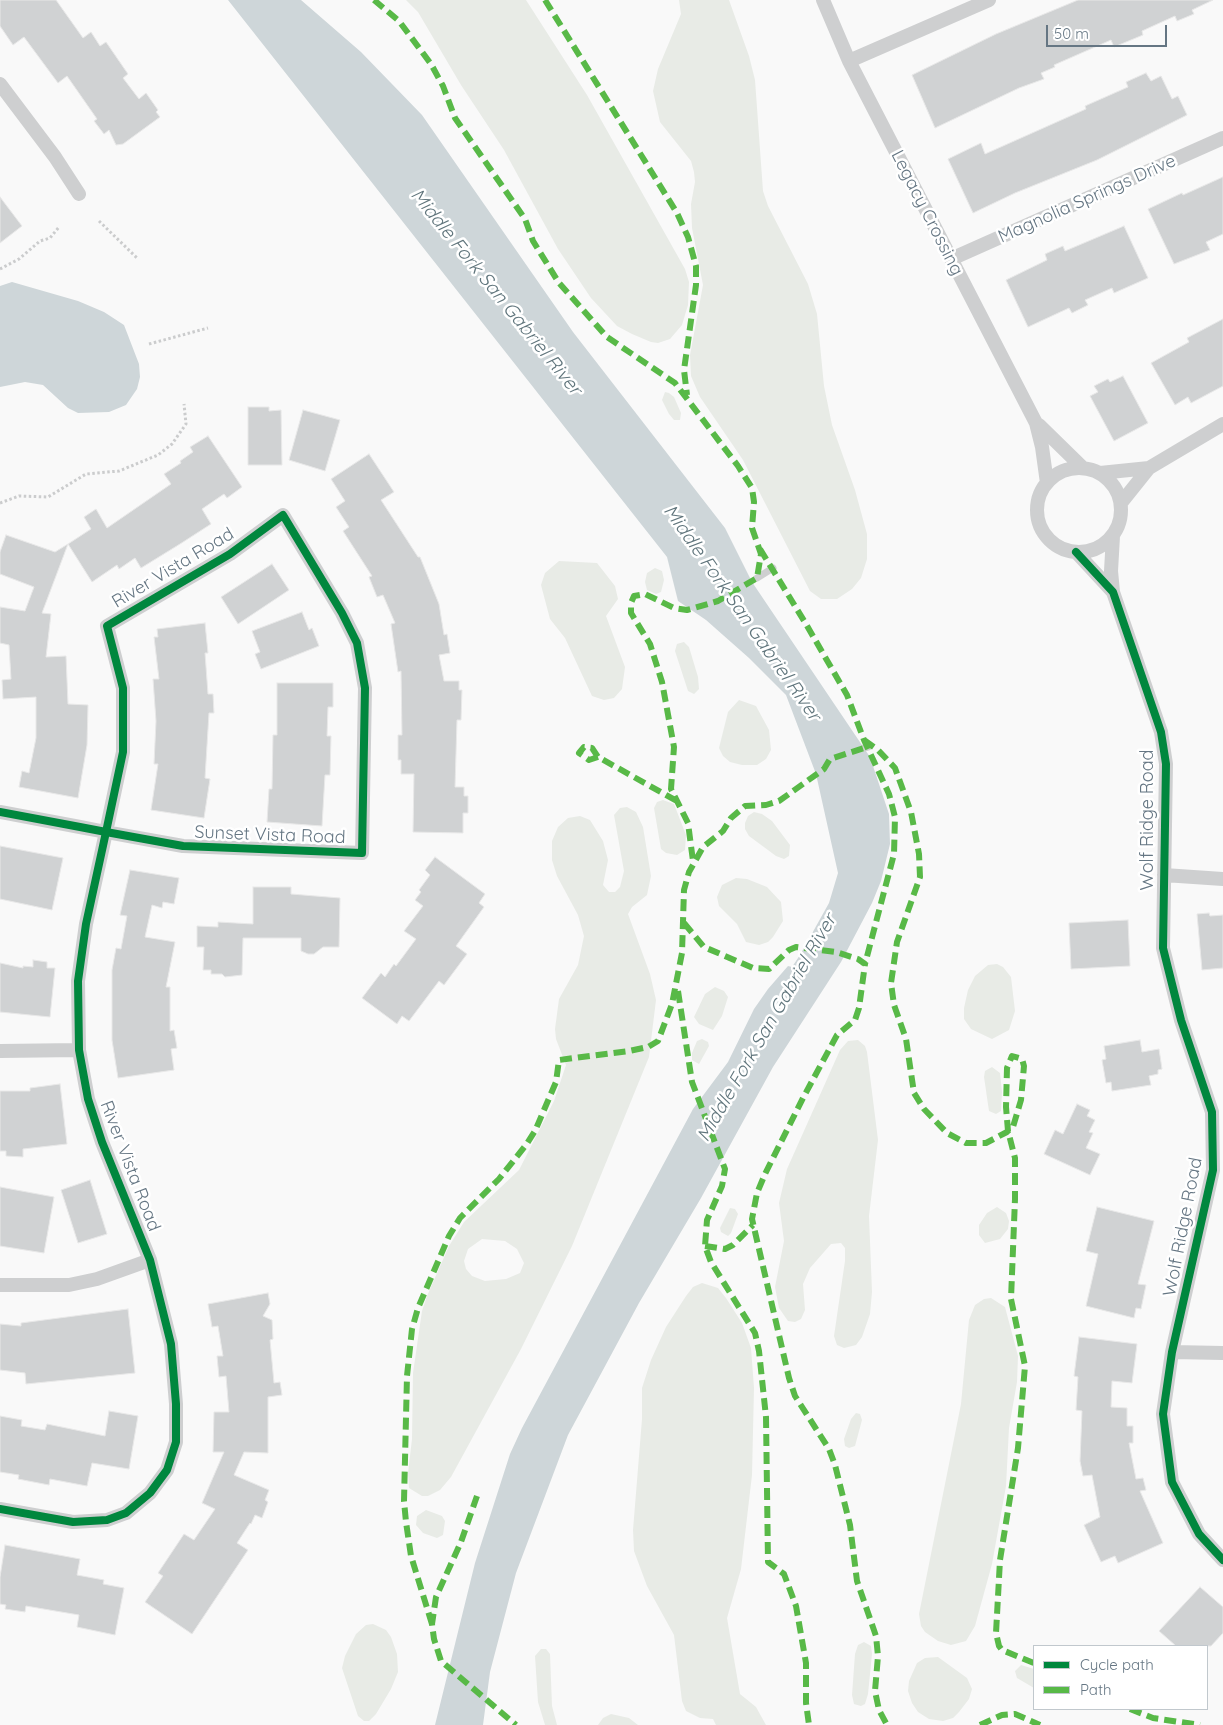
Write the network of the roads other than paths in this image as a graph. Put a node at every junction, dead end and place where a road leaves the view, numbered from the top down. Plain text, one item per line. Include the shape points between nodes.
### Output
1 (823, 0) edge
2 (989, 0) edge
3 (849, 61) junction
4 (0, 84) edge
5 (1223, 138) edge
6 (79, 194) dead end
7 (951, 260) junction
8 (1036, 423) junction
9 (1223, 424) edge
10 (1083, 468) junction
11 (1149, 468) junction
12 (1100, 474) junction
13 (1046, 483) junction
14 (1121, 503) junction
15 (283, 515) joint
16 (1113, 536) junction
17 (1076, 552) junction
18 (773, 568) dead end
19 (757, 578) dead end
20 (1113, 592) junction
21 (0, 812) edge
22 (106, 832) junction
23 (1164, 875) junction
24 (1223, 879) edge
25 (79, 1050) junction
26 (0, 1051) edge
27 (1218, 1112) edge
28 (150, 1260) junction
29 (0, 1285) edge
30 (1172, 1352) junction
31 (1223, 1353) edge
32 (0, 1508) edge
33 (1223, 1560) edge

1 - 3 street, Legacy Crossing
2 - 3 street
3 - 7 street, Legacy Crossing
4 - 6 street
5 - 7 street, Magnolia Springs Drive
7 - 8 street, Legacy Crossing
8 - 10 street, Legacy Crossing
8 - 13 street, Legacy Crossing
9 - 11 street
10 - 12 street, Legacy Crossing
10 - 13 street via 1057,474
11 - 12 street
11 - 14 street
12 - 14 street, Legacy Crossing via 1116,490
13 - 17 street, Legacy Crossing via 1038,502 1038,522 1054,545 1067,552
14 - 16 street via 1121,518
15 - 22 street, River Vista Road via 230,554 107,626 123,688 123,752
15 - 22 street, Sunset Vista Road via 357,643 365,688 362,854 183,846
16 - 17 street via 1096,550
16 - 20 street
17 - 20 street, Wolf Ridge Road
18 - 19 lane
20 - 23 street, Wolf Ridge Road via 1161,732 1166,764
21 - 22 street, Sunset Vista Road
22 - 25 street, River Vista Road via 86,924 78,981
23 - 24 street
23 - 27 street, Wolf Ridge Road via 1163,948 1181,1020
25 - 26 street
25 - 28 street, River Vista Road via 88,1100 102,1142
27 - 30 street, Wolf Ridge Road via 1213,1170
28 - 29 street via 69,1285
28 - 32 street, River Vista Road via 171,1344 176,1404 176,1442 167,1470 150,1493 126,1512 107,1520 73,1522
30 - 31 street
30 - 33 street, Wolf Ridge Road via 1163,1414 1172,1482 1199,1534

